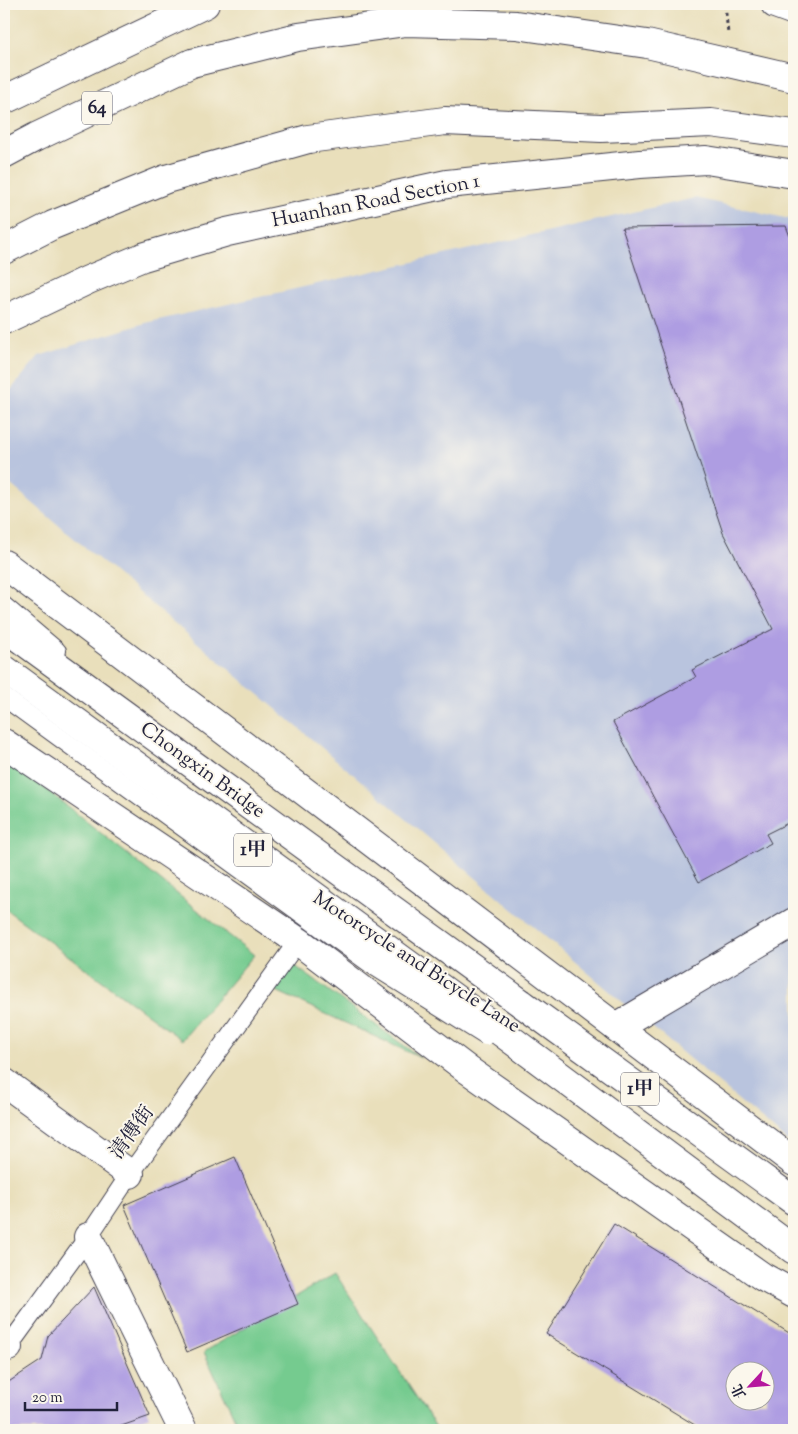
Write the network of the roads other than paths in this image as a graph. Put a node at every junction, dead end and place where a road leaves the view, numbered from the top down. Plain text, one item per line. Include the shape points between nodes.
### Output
1 (775, 4) edge
2 (195, 8) edge
3 (794, 11) edge
4 (794, 78) edge
5 (4, 100) edge
6 (794, 134) edge
7 (4, 154) edge
8 (794, 174) edge
9 (4, 250) edge
10 (4, 320) edge
11 (4, 564) edge
12 (4, 606) edge
13 (4, 627) edge
14 (4, 669) edge
15 (4, 697) edge
16 (4, 744) edge
17 (202, 771) junction
18 (794, 922) edge
19 (298, 941) junction
20 (616, 1027) junction
21 (497, 1036) junction
22 (4, 1082) edge
23 (794, 1162) edge
24 (130, 1174) junction
25 (794, 1201) edge
26 (88, 1237) junction
27 (794, 1250) edge
28 (794, 1294) edge
29 (5, 1346) edge
30 (183, 1430) edge

1 - 3 main road
2 - 5 main road, 64
4 - 7 main road, 64, bridge via 647,44 516,25 406,22 298,37 192,64
6 - 9 main road via 712,123 601,128 445,121 308,139 166,179 53,225
8 - 10 main road, Huanhan Road Section 1 via 706,160 447,184 227,232 143,257
11 - 20 main road
12 - 17 lane
13 - 17 main road, Chongxin Bridge / 1甲
14 - 21 main road, Chongxin Bridge / 1甲, bridge
15 - 21 lane, Motorcycle and Bicycle Lane, bridge via 371,964
16 - 19 main road
17 - 25 main road, Chongxin Bridge / 1甲, bridge
18 - 20 main road
19 - 24 lane, 清傳街
19 - 28 main road via 468,1070 763,1276
20 - 23 main road
21 - 27 main road, 1甲 via 616,1117
22 - 24 main road
24 - 26 lane, 清傳街
26 - 29 lane, 清傳街
26 - 30 main road

